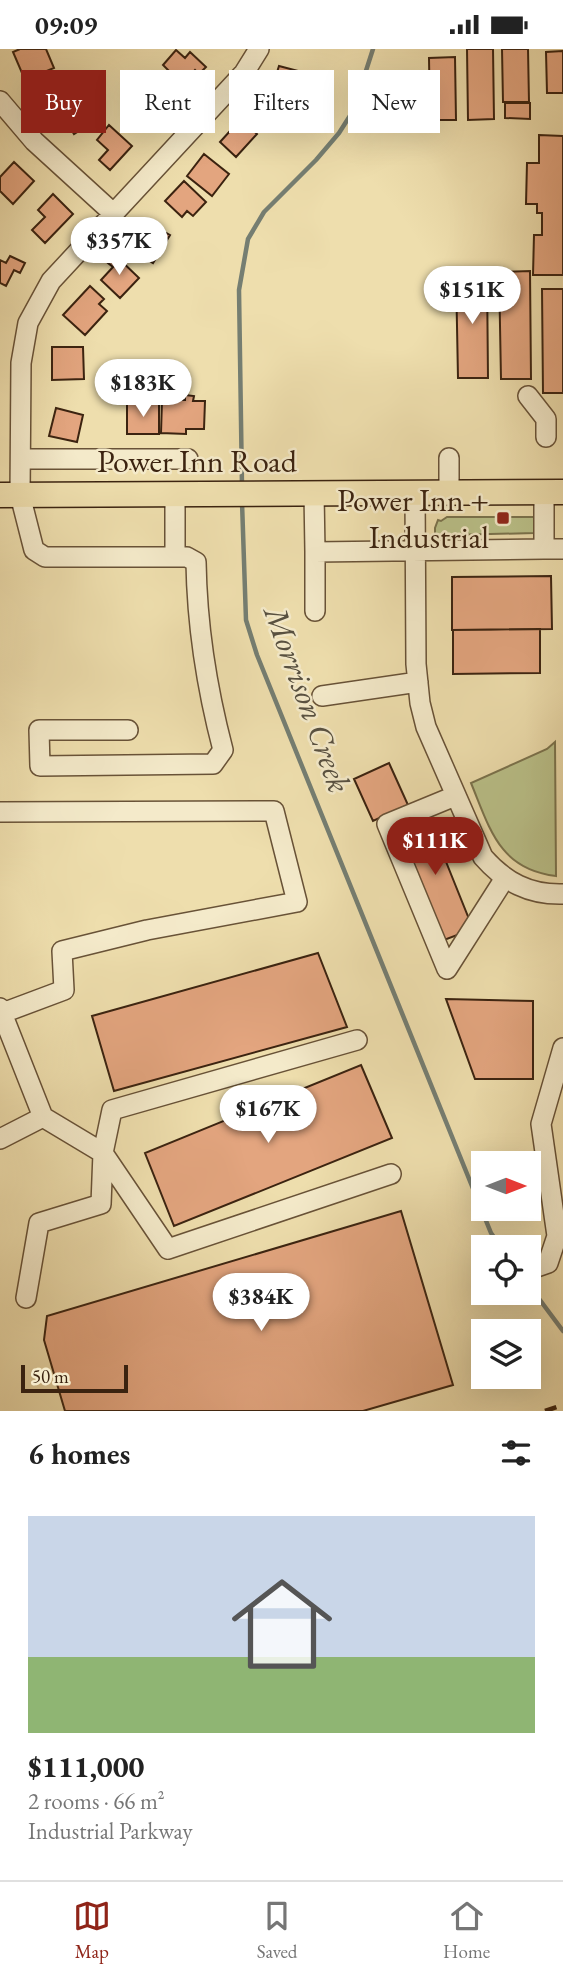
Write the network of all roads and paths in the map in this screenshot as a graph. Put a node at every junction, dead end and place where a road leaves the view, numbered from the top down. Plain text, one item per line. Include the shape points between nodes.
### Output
1 (260, 49) edge
2 (0, 101) edge
3 (114, 214) junction
4 (528, 396) dead end
5 (546, 437) dead end
6 (449, 458) dead end
7 (20, 459) junction
8 (188, 459) dead end
9 (554, 492) edge
10 (314, 493) junction
11 (415, 493) junction
12 (449, 493) junction
13 (10, 495) edge
14 (175, 495) junction
15 (554, 548) edge
16 (314, 552) junction
17 (415, 552) junction
18 (175, 556) junction
19 (314, 611) dead end
20 (418, 683) junction
21 (322, 696) dead end
22 (128, 730) dead end
23 (455, 796) junction
24 (0, 812) edge
25 (505, 878) junction
26 (563, 894) edge
27 (1, 1012) edge
28 (357, 1039) dead end
29 (563, 1048) edge
30 (43, 1117) junction
31 (0, 1139) edge
32 (103, 1153) junction
33 (391, 1174) dead end
34 (560, 1236) edge
35 (541, 1265) edge
36 (26, 1298) dead end

1 - 3 street via 244,73
2 - 3 street via 34,141
3 - 7 street via 51,281 28,323 21,363
4 - 5 street via 546,419
6 - 12 street
7 - 8 street
7 - 13 street
9 - 12 main road, Power Inn Road
9 - 15 street
10 - 11 main road, Power Inn Road
10 - 14 main road, Power Inn Road
10 - 16 street
11 - 12 main road, Power Inn Road
11 - 17 street
13 - 14 main road, Power Inn Road
13 - 18 street via 34,550 45,557
14 - 18 street
15 - 17 street
16 - 17 street
16 - 19 street
17 - 20 street
18 - 22 street via 196,562 196,596 223,750 213,764 40,766 39,730
20 - 21 street
20 - 23 street via 426,727
23 - 25 street via 483,857
23 - 25 street via 387,824 447,969
24 - 27 street via 274,811 298,902 62,951 64,990
25 - 26 street via 531,891
27 - 30 street
28 - 32 street via 112,1110
29 - 34 street via 541,1124
30 - 31 street
30 - 32 street
32 - 33 street via 167,1249
32 - 36 street via 101,1204 39,1223
34 - 35 street via 548,1263

